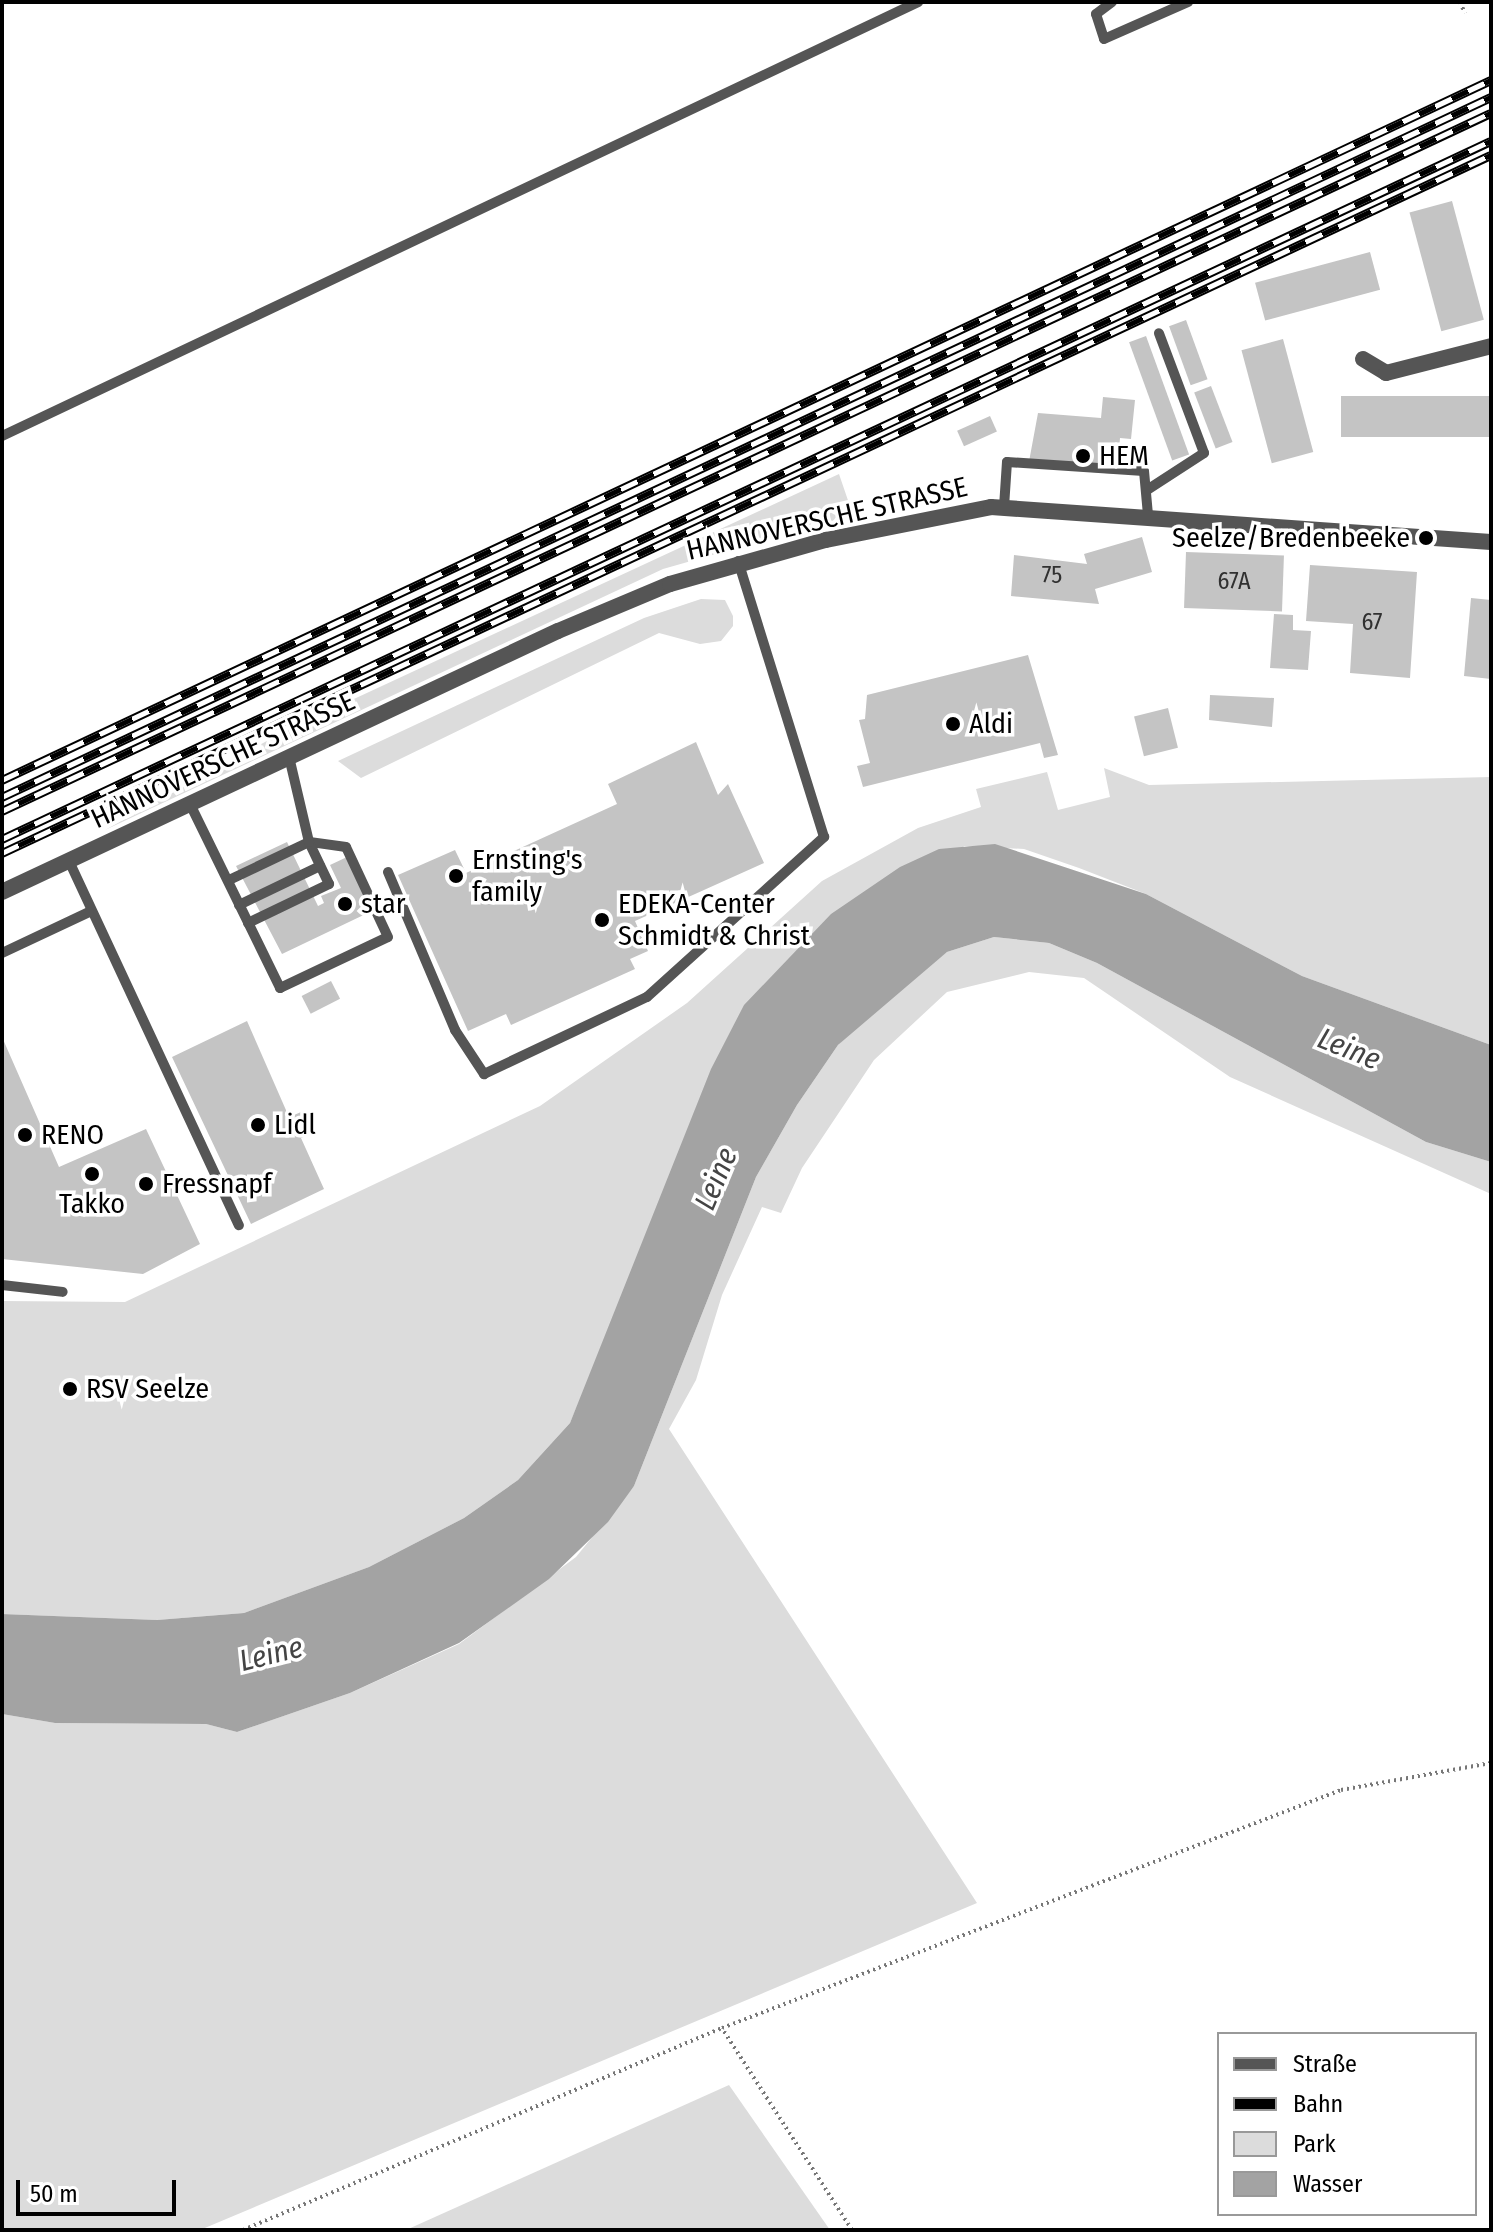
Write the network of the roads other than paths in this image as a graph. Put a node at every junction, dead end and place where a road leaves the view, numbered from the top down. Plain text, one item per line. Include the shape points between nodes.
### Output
1 (918, 2) edge
2 (1112, 2) edge
3 (1188, 2) edge
4 (1159, 333) dead end
5 (1491, 346) edge
6 (1363, 359) dead end
7 (2, 436) edge
8 (1147, 490) junction
9 (1004, 507) junction
10 (1148, 515) junction
11 (1491, 542) edge
12 (738, 561) junction
13 (289, 757) junction
14 (190, 804) junction
15 (309, 842) junction
16 (69, 861) junction
17 (320, 866) junction
18 (388, 872) dead end
19 (229, 880) junction
20 (2, 892) edge
21 (239, 905) junction
22 (89, 912) junction
23 (248, 923) junction
24 (2, 953) edge
25 (239, 1225) dead end
26 (2, 1285) edge
27 (63, 1292) dead end

1 - 7 lane
2 - 3 lane via 1096,14 1104,39
4 - 8 lane via 1204,453
5 - 6 street via 1386,373
8 - 9 lane via 1144,471 1007,462
8 - 10 lane
9 - 10 street, HANNOVERSCHE STRASSE
9 - 12 street, HANNOVERSCHE STRASSE via 956,512
10 - 11 street, HANNOVERSCHE STRASSE
12 - 13 street, HANNOVERSCHE STRASSE via 558,631
12 - 18 lane via 824,837 647,997 484,1074 455,1030
13 - 14 street, HANNOVERSCHE STRASSE
13 - 15 lane
14 - 16 street, HANNOVERSCHE STRASSE
14 - 19 lane
15 - 17 lane
15 - 19 lane
15 - 23 lane via 346,847 388,937 280,988
16 - 20 street, HANNOVERSCHE STRASSE
16 - 22 lane
17 - 21 lane
17 - 23 lane via 329,884
19 - 21 lane
21 - 23 lane
22 - 24 lane
22 - 25 lane
26 - 27 lane

